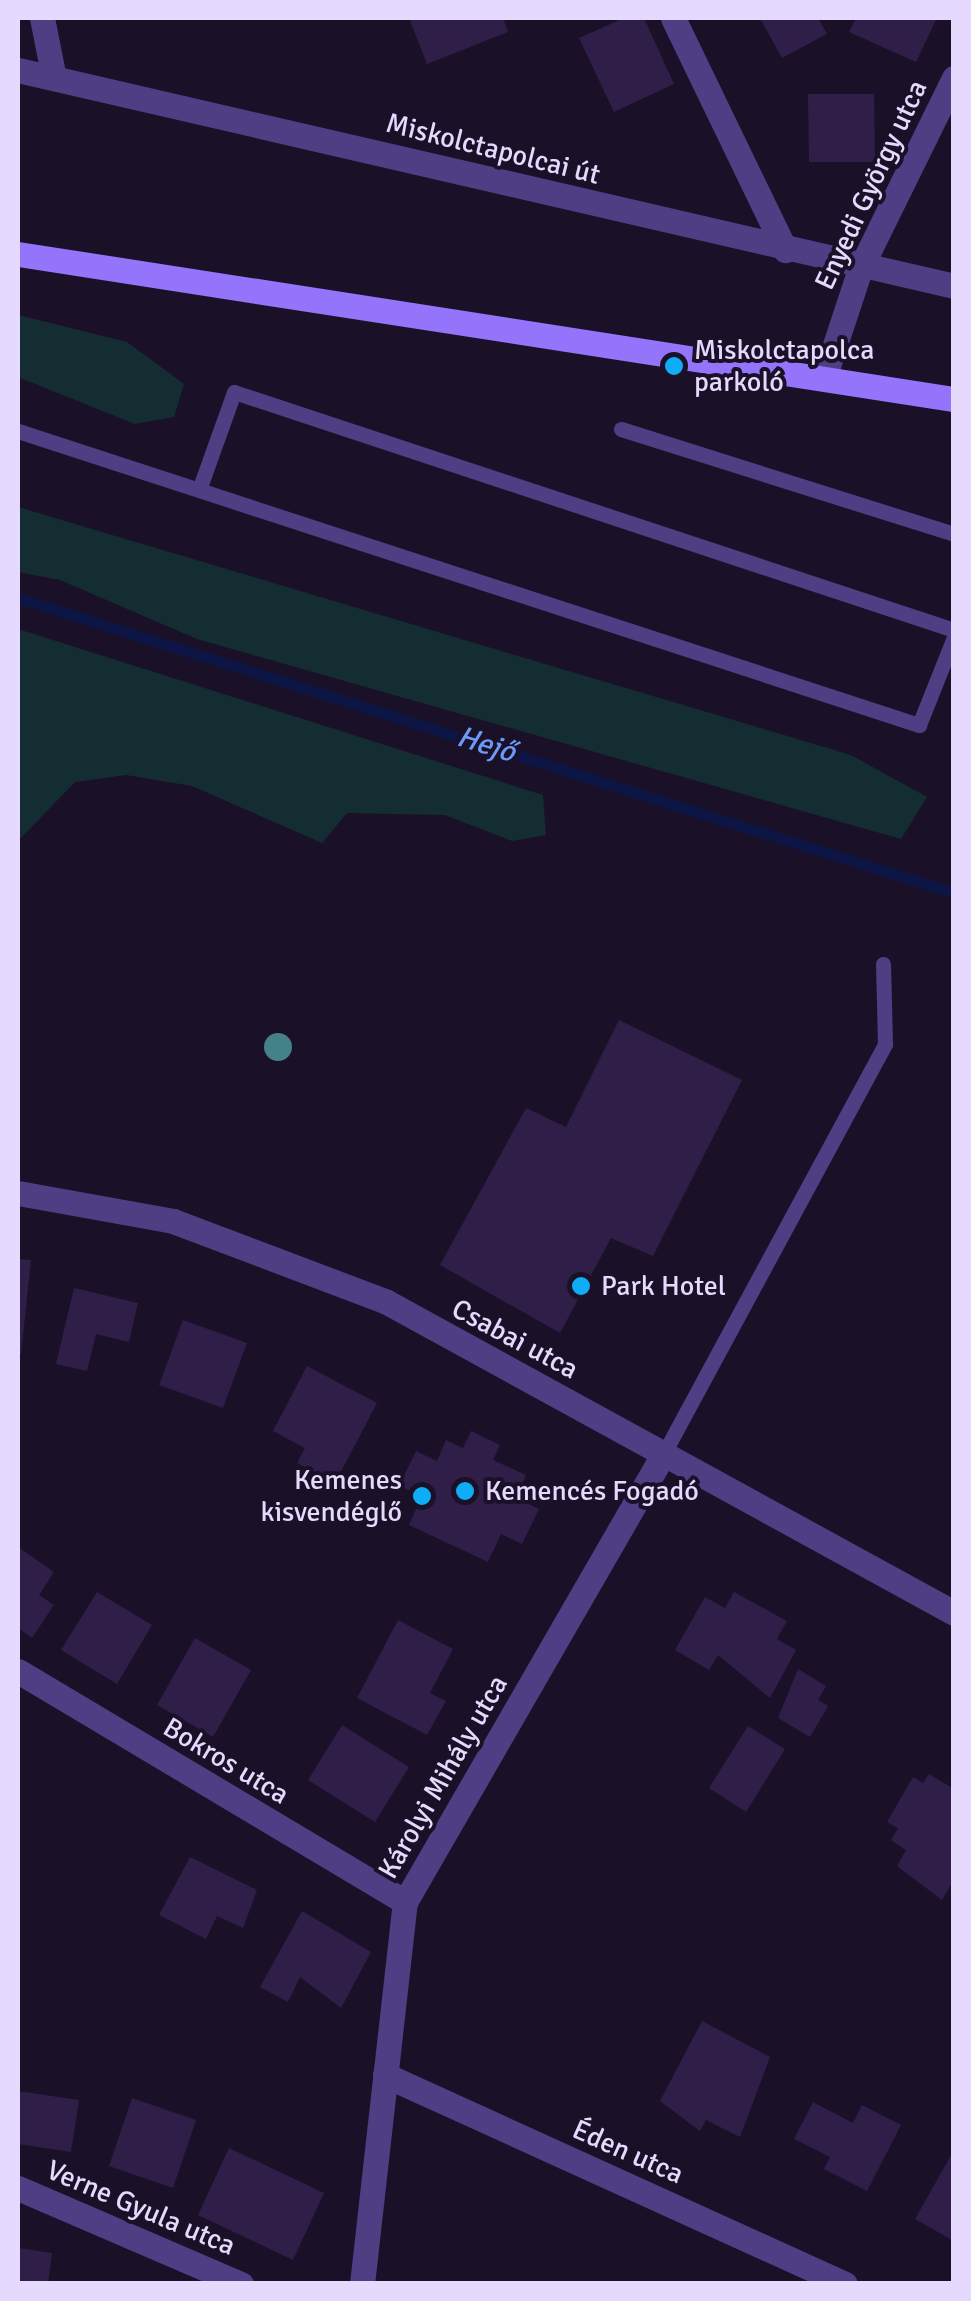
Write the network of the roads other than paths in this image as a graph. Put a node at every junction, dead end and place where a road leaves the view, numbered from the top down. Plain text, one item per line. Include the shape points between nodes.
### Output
1 (42, 18) edge
2 (673, 18) edge
3 (18, 70) edge
4 (52, 73) junction
5 (954, 78) edge
6 (785, 250) junction
7 (18, 254) edge
8 (860, 269) junction
9 (954, 286) edge
10 (825, 375) junction
11 (954, 399) edge
12 (621, 428) dead end
13 (18, 432) edge
14 (200, 488) junction
15 (954, 534) edge
16 (954, 633) edge
17 (884, 964) dead end
18 (18, 1194) edge
19 (664, 1453) junction
20 (954, 1613) edge
21 (18, 1670) edge
22 (404, 1902) junction
23 (385, 2075) junction
24 (18, 2188) edge
25 (241, 2284) edge
26 (362, 2284) edge
27 (845, 2284) edge

1 - 4 street
2 - 6 street
3 - 4 street, Miskolctapolcai út
4 - 6 street, Miskolctapolcai út
5 - 8 street, Enyedi György utca
6 - 8 street, Miskolctapolcai út
7 - 10 street
8 - 9 street, Miskolctapolcai út
8 - 10 street, Enyedi György utca
10 - 11 street
12 - 15 lane
13 - 14 lane
14 - 16 lane via 919,724
14 - 16 lane via 234,392
17 - 19 lane via 885,1044
18 - 19 street, Csabai utca via 172,1222 275,1256 385,1301
19 - 20 street, Csabai utca
19 - 22 street, Károlyi Mihály utca
21 - 22 street, Bokros utca
22 - 23 street, Károlyi Mihály utca
23 - 26 street, Károlyi Mihály utca
23 - 27 street, Éden utca
24 - 25 street, Verne Gyula utca

